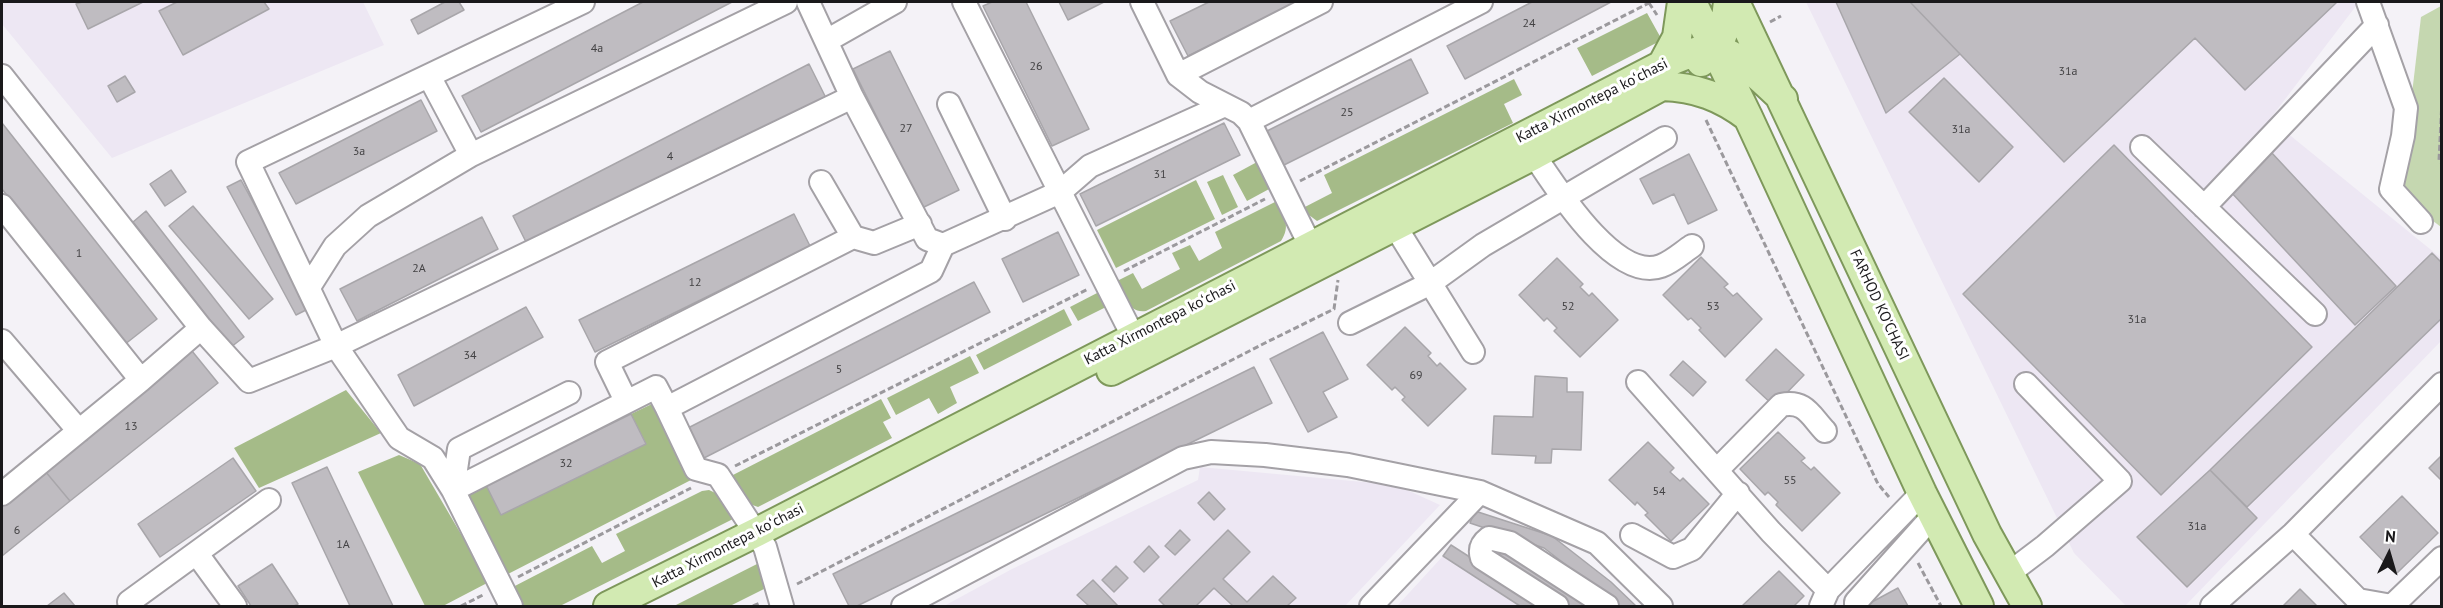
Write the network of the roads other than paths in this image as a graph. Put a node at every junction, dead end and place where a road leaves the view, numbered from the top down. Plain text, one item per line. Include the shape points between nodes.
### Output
1 (583, 2) edge
2 (786, 2) edge
3 (808, 2) edge
4 (896, 2) edge
5 (964, 2) edge
6 (1142, 2) edge
7 (1321, 2) edge
8 (1481, 2) edge
9 (1682, 2) edge
10 (1692, 2) edge
11 (1728, 2) edge
12 (1736, 2) edge
13 (2368, 2) edge
14 (2377, 25) junction
15 (828, 40) junction
16 (1716, 50) junction
17 (1178, 75) junction
18 (1662, 75) junction
19 (2, 76) edge
20 (429, 76) junction
21 (852, 97) junction
22 (1783, 99) junction
23 (949, 104) dead end
24 (1225, 105) junction
25 (1748, 117) junction
26 (1249, 121) junction
27 (1665, 138) dead end
28 (2142, 147) dead end
29 (471, 155) junction
30 (1534, 155) junction
31 (821, 182) dead end
32 (1060, 192) junction
33 (1562, 197) junction
34 (2, 206) edge
35 (2204, 207) junction
36 (1005, 219) junction
37 (2421, 222) dead end
38 (920, 224) junction
39 (1395, 226) junction
40 (853, 237) junction
41 (1310, 245) junction
42 (943, 246) junction
43 (1692, 246) dead end
44 (1429, 284) junction
45 (309, 287) junction
46 (2315, 314) dead end
47 (1350, 323) dead end
48 (201, 328) junction
49 (2, 341) edge
50 (336, 346) junction
51 (1138, 346) junction
52 (1473, 352) dead end
53 (141, 380) junction
54 (1638, 382) dead end
55 (2026, 384) dead end
56 (2442, 384) edge
57 (569, 393) dead end
58 (626, 401) junction
59 (667, 408) junction
60 (79, 431) junction
61 (1825, 431) dead end
62 (1717, 470) junction
63 (453, 490) junction
64 (1480, 492) junction
65 (1738, 493) junction
66 (2, 494) edge
67 (269, 500) dead end
68 (1927, 505) junction
69 (2293, 534) junction
70 (1632, 535) dead end
71 (761, 540) junction
72 (197, 554) junction
73 (2442, 558) edge
74 (2008, 574) junction
75 (1825, 598) edge
76 (780, 600) edge
77 (129, 602) dead end
78 (236, 606) edge
79 (511, 606) edge
80 (608, 606) edge
81 (645, 606) edge
82 (903, 606) edge
83 (1371, 606) edge
84 (1557, 606) edge
85 (1607, 606) edge
86 (1661, 606) edge
87 (1856, 606) edge
88 (1979, 606) edge
89 (2027, 606) edge
90 (2212, 606) edge

1 - 20 street
2 - 29 street
3 - 15 street
4 - 15 street
5 - 32 street
6 - 17 street
7 - 17 street
8 - 26 street
9 - 18 main road via 1677,37
10 - 16 main road
11 - 16 main road via 1723,35
12 - 22 main road, FARHOD KO'CHASI
13 - 14 street
14 - 35 street
14 - 37 street via 2406,108 2391,189
15 - 21 street
16 - 18 main road, Katta Xirmontepa koʻchasi via 1691,53
16 - 22 main road via 1731,54
16 - 25 main road
17 - 24 street
18 - 25 main road via 1680,86 1728,102
18 - 30 main road, Katta Xirmontepa koʻchasi
18 - 41 main road, Katta Xirmontepa koʻchasi
19 - 48 street
20 - 29 street
20 - 45 street via 248,162
21 - 38 street
21 - 50 street
22 - 74 main road, FARHOD KO'CHASI
23 - 36 street
24 - 26 street
24 - 32 street via 1089,166
25 - 68 main road
26 - 41 street
27 - 33 street
28 - 35 street
29 - 45 street via 351,229
30 - 33 street
30 - 39 main road, Katta Xirmontepa koʻchasi
31 - 40 street
32 - 36 street
32 - 51 street
33 - 43 street via 1572,212 1615,253 1635,266 1660,267
33 - 44 street via 1483,244
34 - 53 street
35 - 46 street
36 - 42 street
38 - 40 street via 874,243
38 - 42 street via 927,239
39 - 44 street
39 - 51 main road, Katta Xirmontepa koʻchasi
40 - 58 street via 607,362
41 - 51 main road, Katta Xirmontepa koʻchasi
42 - 59 street via 931,271
44 - 47 street
44 - 52 street
45 - 50 street
48 - 50 street via 249,381
48 - 53 street
49 - 60 street
50 - 63 street via 399,438 433,458
51 - 71 main road, Katta Xirmontepa koʻchasi
53 - 60 street
54 - 62 street
55 - 74 street via 2120,481
56 - 69 street
57 - 63 street via 459,449
58 - 59 street via 656,387
58 - 63 street
59 - 71 street via 696,469 718,475
60 - 66 street
61 - 62 street via 1803,407 1794,403 1781,405
62 - 65 street
63 - 79 street
64 - 82 street via 1348,465 1211,452 1183,458
64 - 83 street
64 - 86 street via 1597,543
65 - 70 street via 1692,549 1682,554 1673,557
65 - 75 street
67 - 72 street
68 - 75 street via 1899,516
68 - 87 street via 1908,544
68 - 88 main road
69 - 73 street via 2358,600 2392,606
69 - 90 street
71 - 76 street
71 - 80 main road, Katta Xirmontepa koʻchasi
71 - 81 main road, Katta Xirmontepa koʻchasi
72 - 77 street
72 - 78 street
74 - 89 main road, FARHOD KO'CHASI
84 - 85 street via 1482,558 1483,543 1498,538 1510,543

